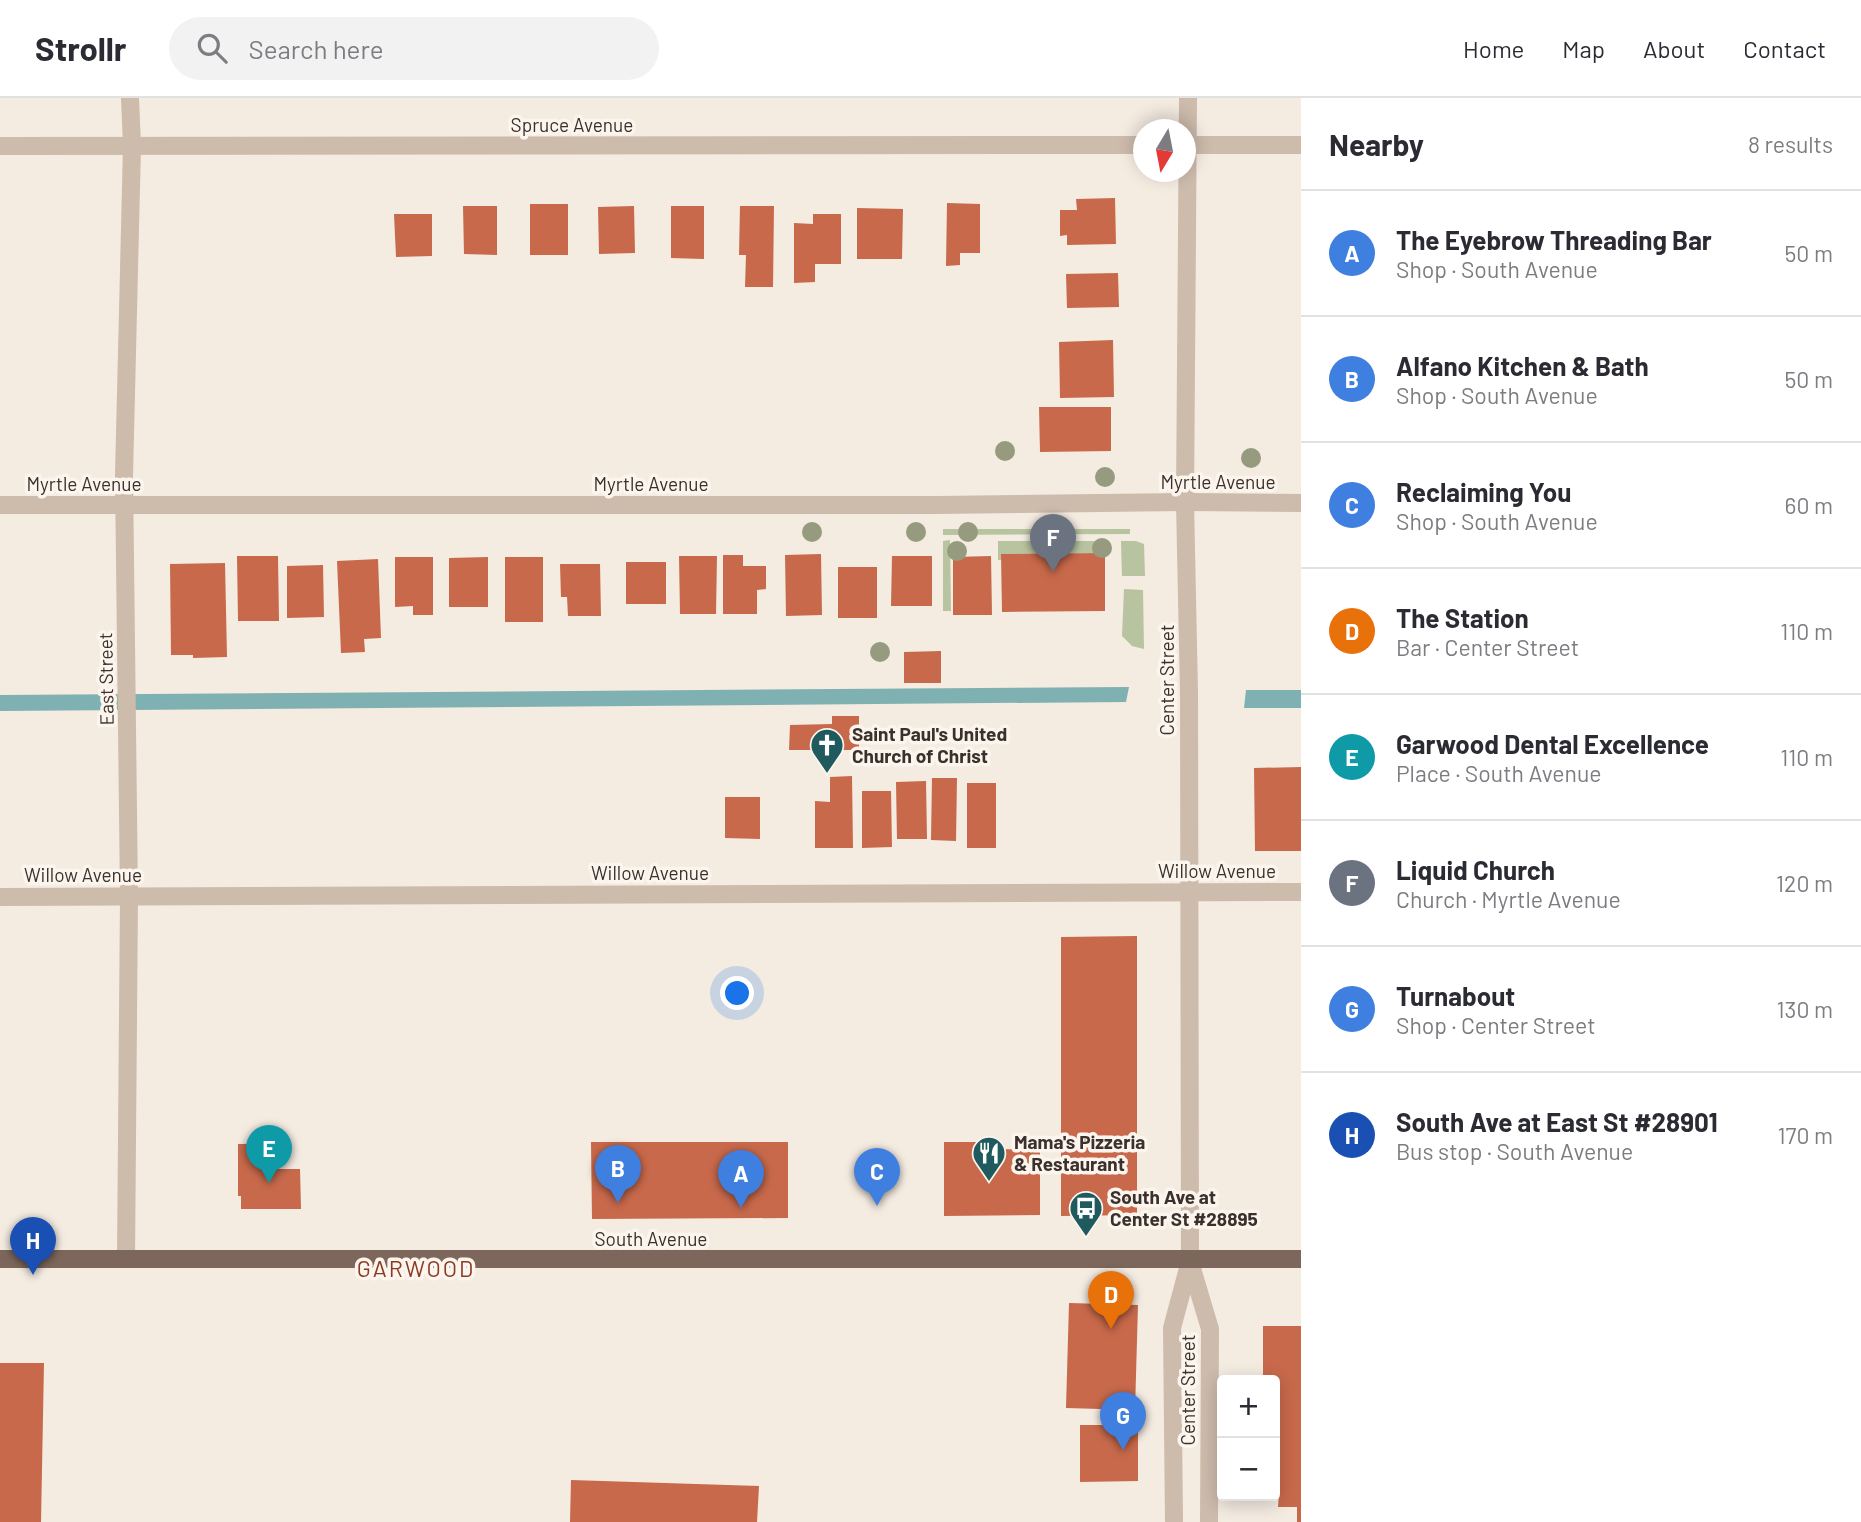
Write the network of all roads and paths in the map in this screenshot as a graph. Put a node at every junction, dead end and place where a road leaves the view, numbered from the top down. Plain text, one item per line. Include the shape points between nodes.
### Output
1 (130, 98) edge
2 (1188, 98) edge
3 (1188, 119) edge
4 (1133, 145) edge
5 (1196, 145) edge
6 (1301, 145) edge
7 (0, 146) edge
8 (132, 146) junction
9 (1187, 182) edge
10 (1185, 502) junction
11 (1301, 503) edge
12 (0, 505) edge
13 (125, 505) junction
14 (1191, 892) junction
15 (1301, 892) edge
16 (129, 896) junction
17 (0, 897) edge
18 (0, 1259) edge
19 (126, 1259) junction
20 (1301, 1259) edge
21 (1190, 1261) junction
22 (1174, 1522) edge
23 (1209, 1522) edge

1 - 8 street, East Street
2 - 3 street, Center Street
4 - 8 street, Spruce Avenue
5 - 6 street
7 - 8 street, Spruce Avenue
8 - 13 street, East Street
9 - 10 street, Center Street
10 - 11 street, Myrtle Avenue
10 - 13 street, Myrtle Avenue
10 - 14 street, Center Street
12 - 13 street, Myrtle Avenue
13 - 16 street, East Street
14 - 15 street, Willow Avenue
14 - 16 street, Willow Avenue
14 - 21 street, Center Street
16 - 17 street, Willow Avenue
16 - 19 street, East Street
18 - 19 main road, South Avenue
19 - 21 main road, South Avenue
20 - 21 main road, South Avenue
21 - 22 street, Center Street via 1172,1328
21 - 23 street, Center Street via 1210,1329

